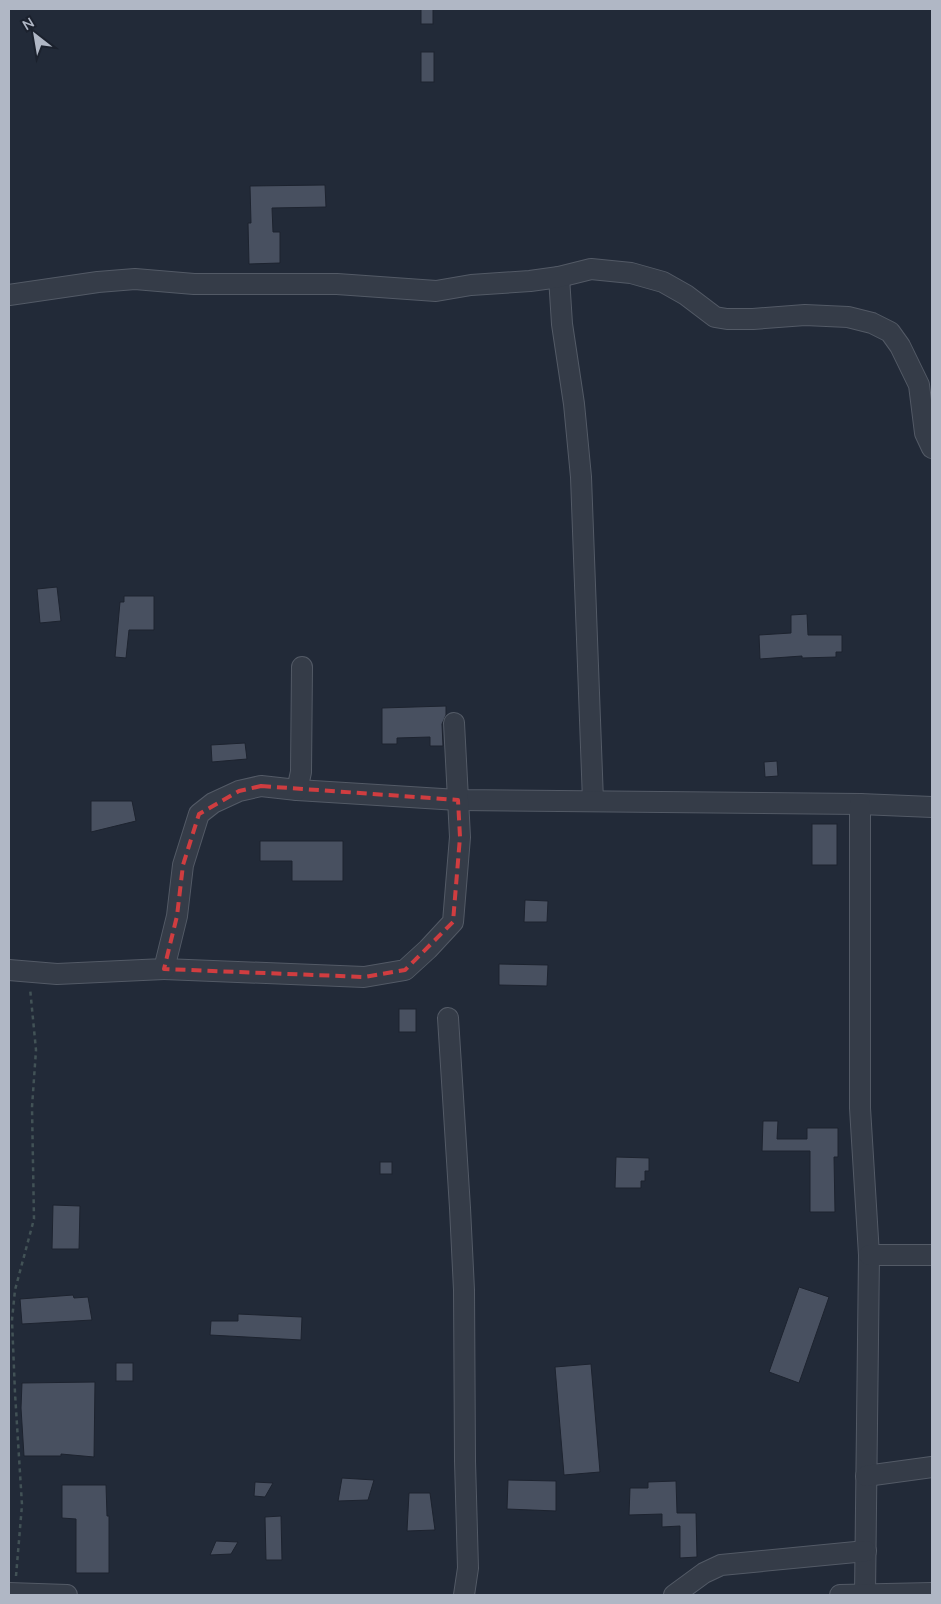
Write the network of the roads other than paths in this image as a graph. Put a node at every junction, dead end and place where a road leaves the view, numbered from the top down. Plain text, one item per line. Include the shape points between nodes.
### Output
1 (559, 277) junction
2 (9, 295) edge
3 (932, 448) edge
4 (302, 667) dead end
5 (454, 723) dead end
6 (297, 790) junction
7 (458, 800) junction
8 (593, 801) junction
9 (860, 804) junction
10 (932, 807) edge
11 (164, 969) junction
12 (19, 971) edge
13 (448, 1018) dead end
14 (868, 1255) junction
15 (932, 1255) edge
16 (932, 1467) edge
17 (866, 1476) junction
18 (866, 1551) junction
19 (11, 1593) edge
20 (932, 1593) edge
21 (865, 1594) junction
22 (67, 1595) edge
23 (464, 1595) edge
24 (674, 1595) edge
25 (840, 1595) edge

1 - 2 street via 436,291 337,284 194,284 135,279
1 - 3 street via 591,269 631,273 663,282 686,294 715,317 727,319 805,315 848,317 872,323 890,332 909,364 919,386 925,432
1 - 8 street via 581,477
4 - 6 street via 301,772
5 - 7 street
6 - 7 street
6 - 11 street via 261,786 239,790 199,814 183,866 177,916
7 - 8 street
7 - 11 street via 460,837 453,922 405,970 364,977
8 - 9 street
9 - 10 street
9 - 14 street via 860,1108
11 - 12 street via 57,974
13 - 23 street via 464,1290 468,1568
14 - 15 street
14 - 17 street
16 - 17 street
17 - 18 street
18 - 21 street
18 - 24 street via 721,1565
19 - 22 street
20 - 21 street
21 - 25 street

